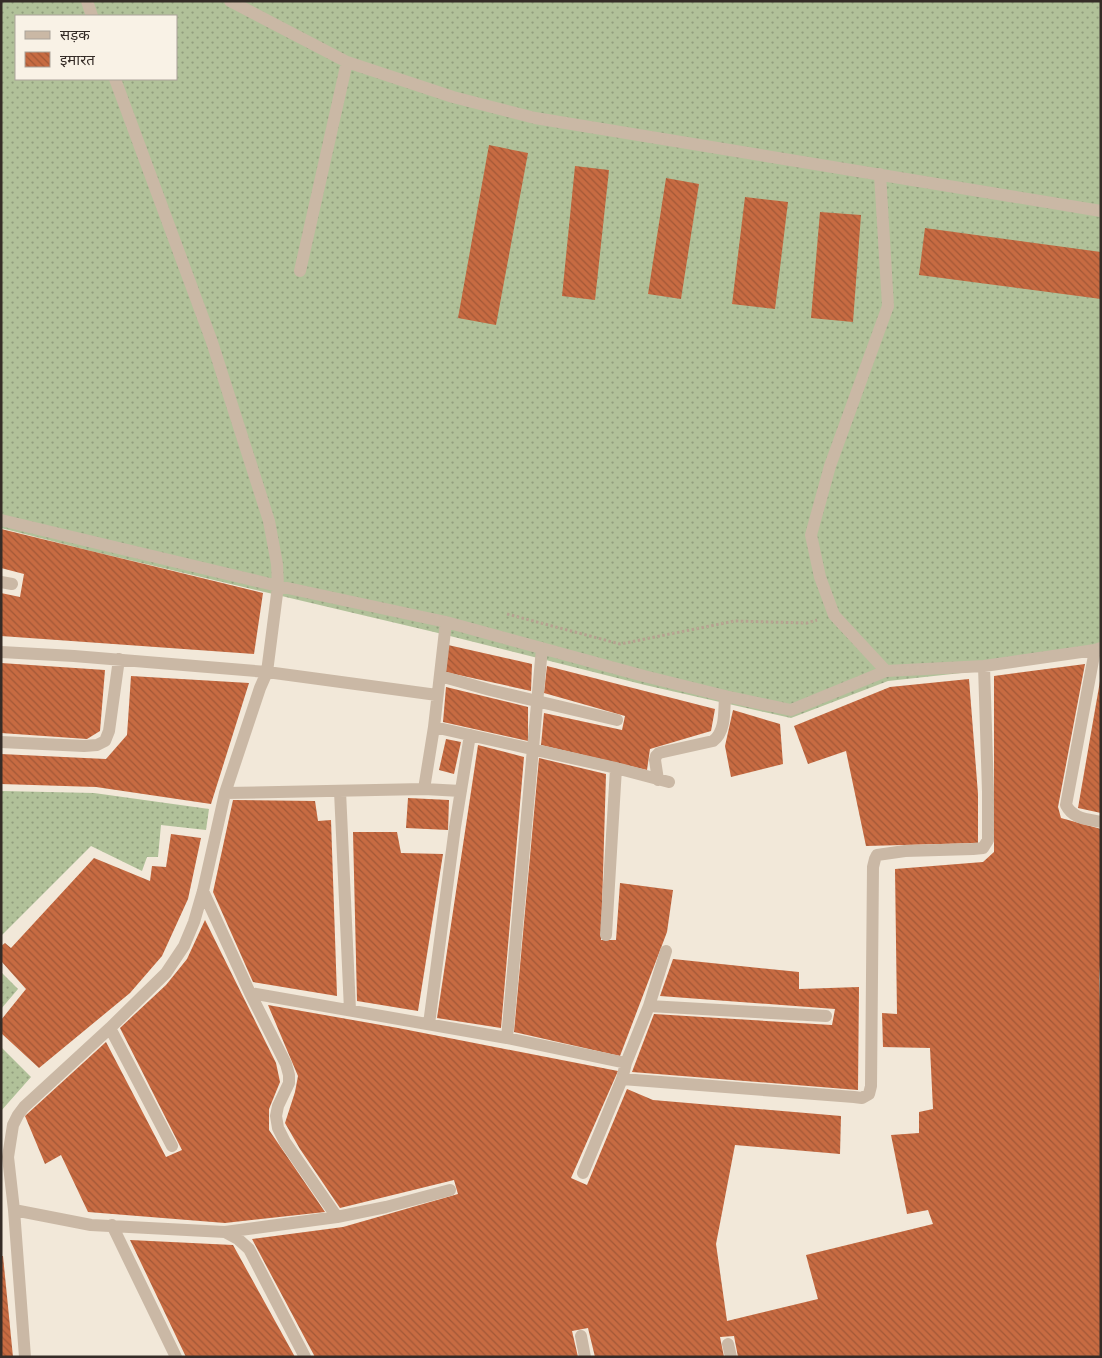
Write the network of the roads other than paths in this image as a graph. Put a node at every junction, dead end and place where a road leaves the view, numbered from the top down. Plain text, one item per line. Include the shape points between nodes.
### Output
1 (87, 1) edge
2 (230, 1) edge
3 (92, 15) edge
4 (347, 62) junction
5 (115, 80) edge
6 (880, 174) junction
7 (1101, 211) edge
8 (300, 271) dead end
9 (1, 520) edge
10 (278, 586) junction
11 (446, 622) junction
12 (542, 648) junction
13 (1098, 649) edge
14 (1, 652) edge
15 (119, 659) junction
16 (984, 666) junction
17 (886, 671) junction
18 (267, 672) junction
19 (440, 676) junction
20 (437, 695) junction
21 (725, 696) junction
22 (537, 701) junction
23 (617, 720) dead end
24 (434, 727) junction
25 (470, 735) junction
26 (1, 742) edge
27 (533, 750) junction
28 (616, 768) junction
29 (424, 789) junction
30 (340, 791) junction
31 (461, 791) junction
32 (225, 793) junction
33 (1101, 822) edge
34 (203, 892) junction
35 (606, 935) dead end
36 (666, 951) dead end
37 (250, 993) junction
38 (649, 1006) junction
39 (350, 1010) junction
40 (826, 1016) dead end
41 (429, 1024) junction
42 (110, 1028) junction
43 (507, 1038) junction
44 (626, 1063) junction
45 (622, 1079) junction
46 (7, 1124) edge
47 (172, 1146) dead end
48 (583, 1174) dead end
49 (450, 1190) dead end
50 (14, 1210) junction
51 (337, 1217) junction
52 (112, 1226) junction
53 (225, 1232) junction
54 (580, 1336) dead end
55 (728, 1344) dead end
56 (25, 1357) edge
57 (176, 1357) edge
58 (305, 1357) edge
59 (586, 1357) edge
60 (731, 1357) edge

1 - 3 street
2 - 4 street
4 - 6 street via 453,97 535,118
4 - 8 street
5 - 10 street via 212,342 269,521
6 - 7 street
6 - 17 street via 888,306 830,466 810,535 834,615
9 - 10 street
10 - 11 street
10 - 18 street
11 - 12 street
11 - 19 street
12 - 21 street
12 - 22 street
13 - 16 street
13 - 33 street via 1066,805 1069,812 1077,817
14 - 15 street
15 - 18 street
15 - 26 street via 105,741 84,746
16 - 17 street
16 - 45 street via 988,792 988,840 984,848 905,850 877,855 875,859 869,1094 862,1098
17 - 21 street via 791,710
18 - 20 street
18 - 32 street
19 - 20 street
19 - 22 street
20 - 24 street
21 - 28 street via 719,737 656,756 663,781
22 - 23 street
22 - 27 street
24 - 25 street
24 - 29 street
25 - 27 street
25 - 31 street
27 - 28 street
27 - 43 street
28 - 35 street
29 - 30 street
29 - 31 street
30 - 32 street
30 - 39 street
31 - 41 street
32 - 34 street
34 - 37 street
34 - 42 street via 184,946 169,968
36 - 38 street
37 - 39 street
37 - 51 street via 289,1075 289,1083 278,1106 278,1128
38 - 40 street
38 - 44 street
39 - 41 street
41 - 43 street
42 - 46 street
42 - 47 street
43 - 44 street
44 - 45 street
45 - 48 street
46 - 50 street
49 - 51 street
50 - 52 street
50 - 56 street
51 - 53 street
52 - 53 street
52 - 57 street
53 - 58 street via 249,1249
54 - 59 street
55 - 60 street

